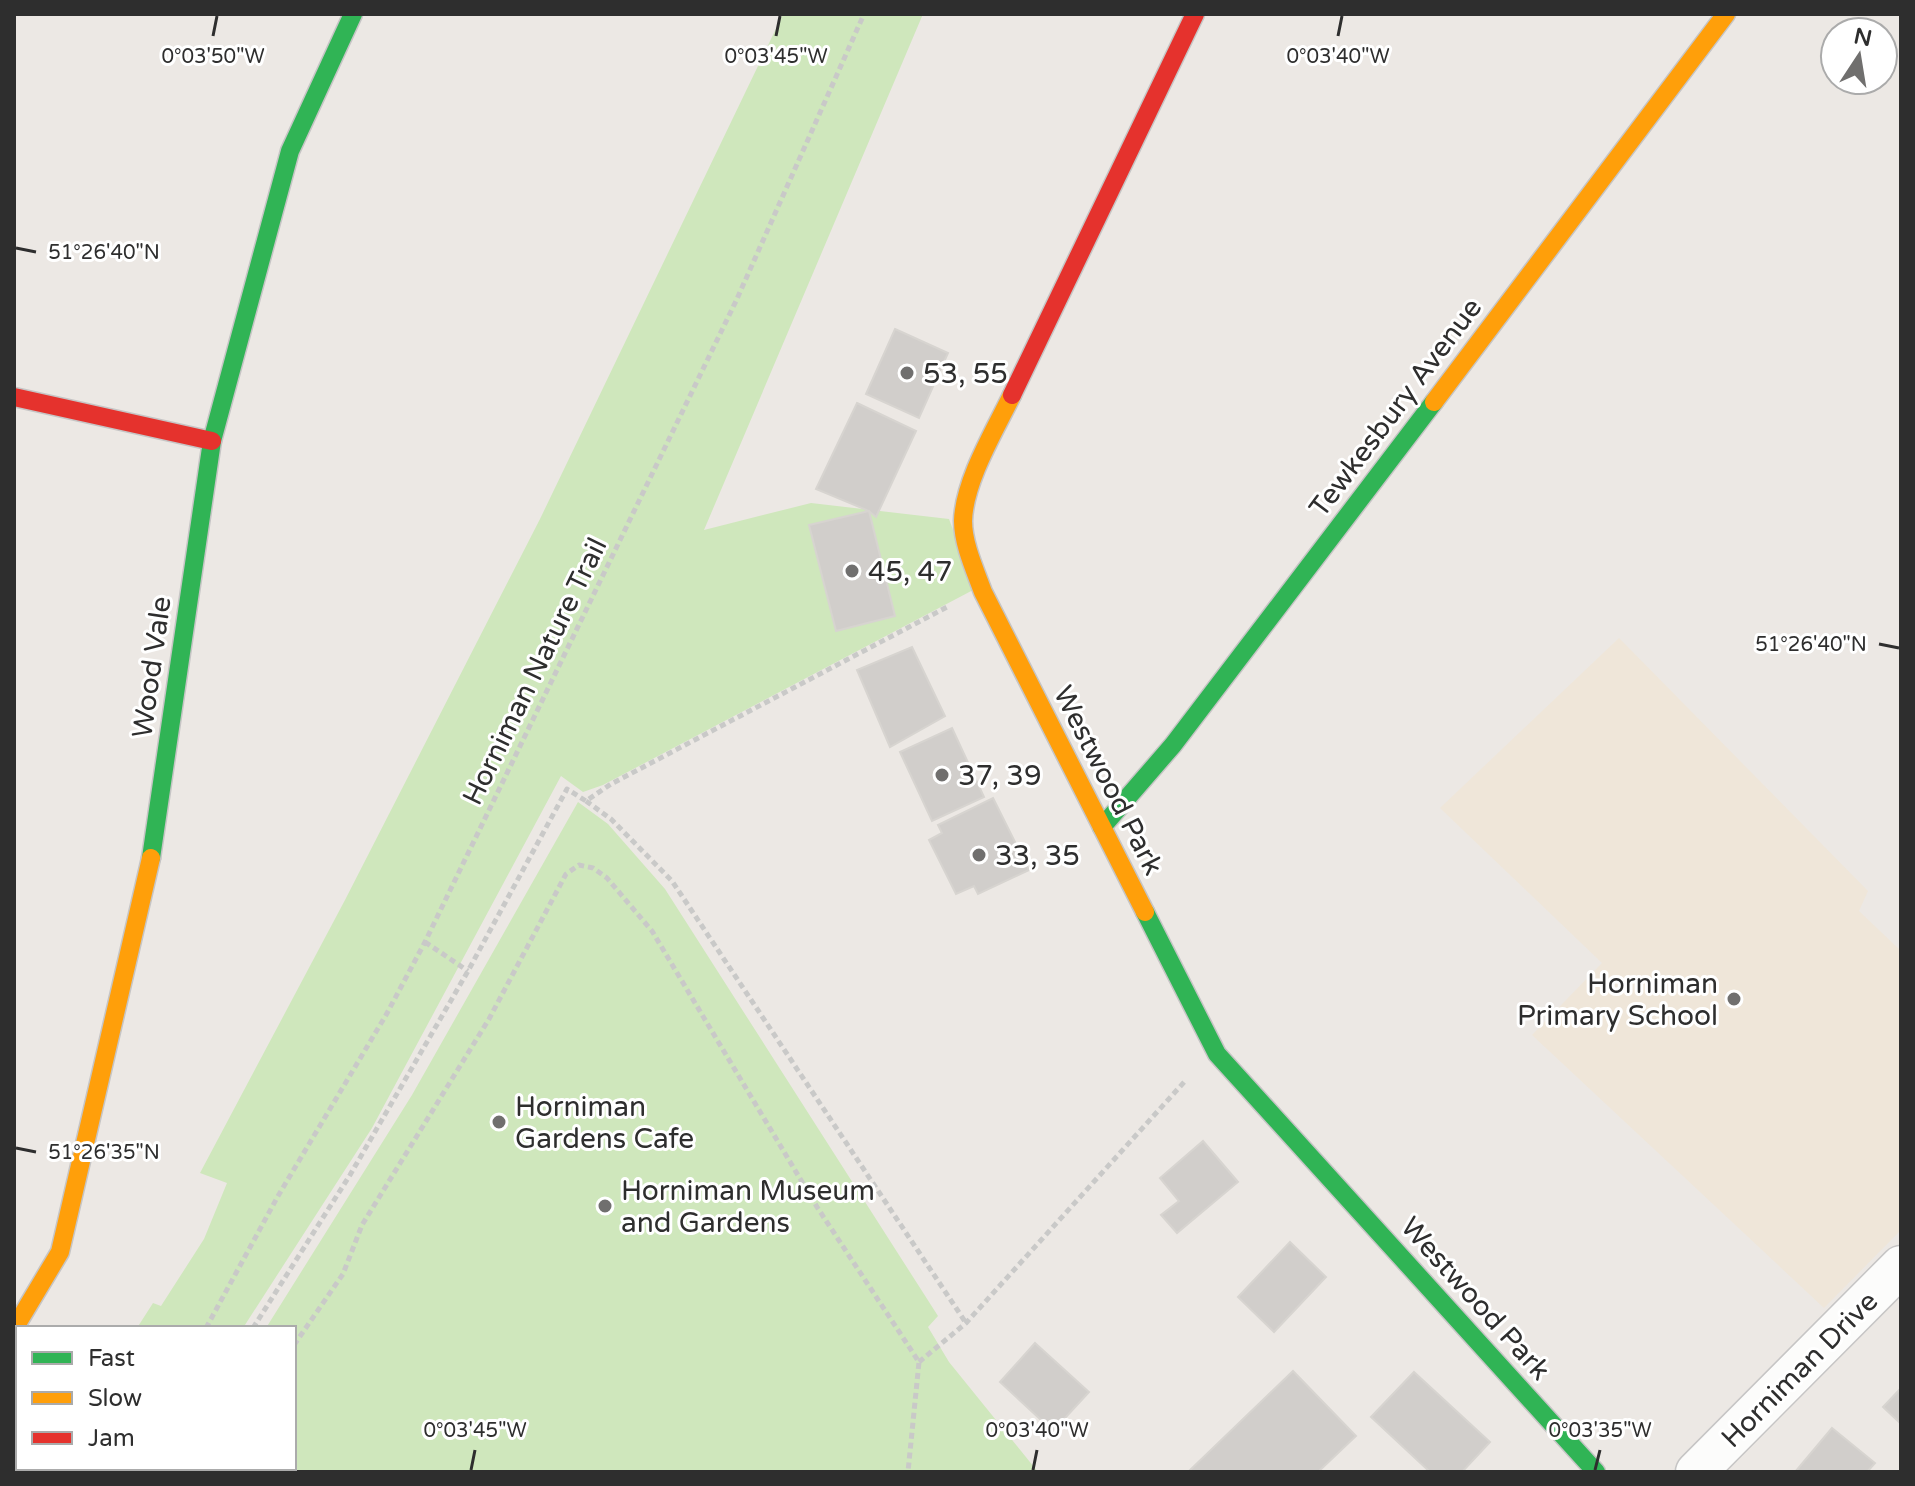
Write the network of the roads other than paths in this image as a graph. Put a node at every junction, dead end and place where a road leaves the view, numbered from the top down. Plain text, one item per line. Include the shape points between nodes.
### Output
1 (353, 14) edge
2 (1195, 14) edge
3 (1726, 14) edge
4 (14, 397) edge
5 (212, 441) junction
6 (1102, 827) junction
7 (1901, 1266) edge
8 (14, 1329) edge
9 (1596, 1472) edge
10 (1696, 1472) edge

1 - 5 street, Wood Vale via 290,151
2 - 6 street, Westwood Park via 973,475 963,521 983,592
3 - 6 street, Tewkesbury Avenue via 1173,745
4 - 5 street
5 - 8 street, Wood Vale via 152,852 60,1252
6 - 9 street, Westwood Park via 1217,1054
7 - 10 street, Horniman Drive

